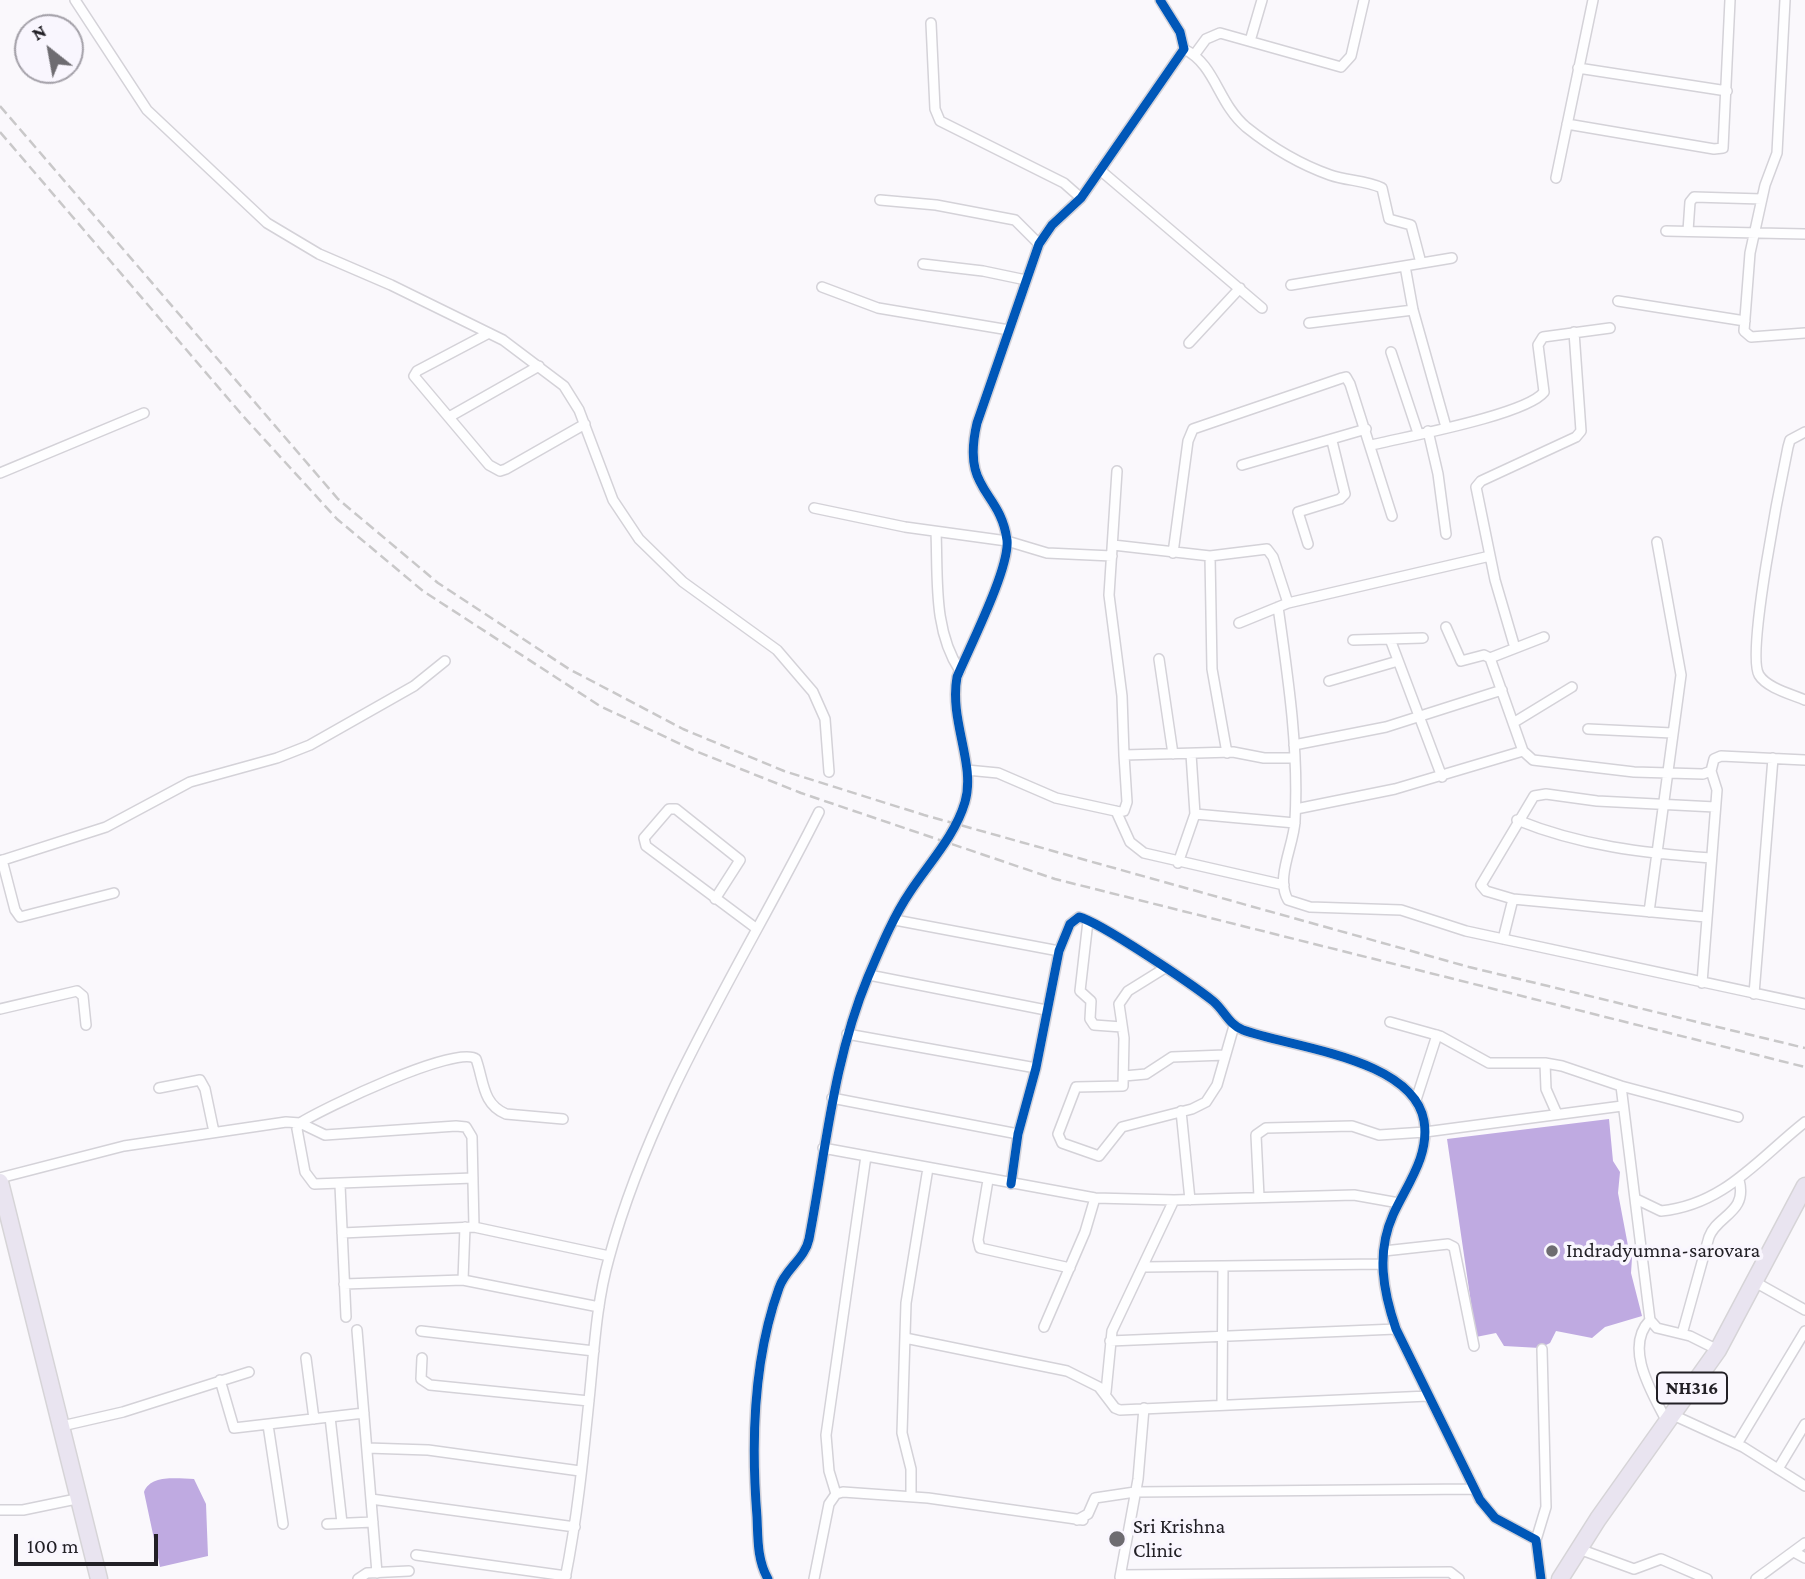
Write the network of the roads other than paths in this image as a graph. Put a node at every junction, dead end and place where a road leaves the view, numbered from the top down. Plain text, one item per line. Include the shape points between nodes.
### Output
1 (75, 0) edge
2 (1160, 0) edge
3 (1262, 0) edge
4 (1364, 0) edge
5 (1593, 0) edge
6 (1730, 0) edge
7 (1785, 0) edge
8 (931, 23) dead end
9 (1250, 41) junction
10 (1184, 49) junction
11 (1195, 54) junction
12 (1578, 68) junction
13 (1727, 91) junction
14 (1567, 124) junction
15 (1100, 170) junction
16 (1556, 178) dead end
17 (1081, 198) junction
18 (1762, 199) junction
19 (880, 200) dead end
20 (1666, 231) dead end
21 (1688, 231) junction
22 (1754, 232) junction
23 (1805, 234) edge
24 (1039, 244) junction
25 (1452, 258) dead end
26 (1421, 263) junction
27 (923, 264) dead end
28 (1405, 266) junction
29 (1026, 281) junction
30 (1291, 285) dead end
31 (822, 287) dead end
32 (1240, 288) junction
33 (1618, 301) dead end
34 (1262, 307) dead end
35 (1413, 310) junction
36 (1745, 321) junction
37 (1309, 323) dead end
38 (1610, 328) dead end
39 (1009, 330) junction
40 (1574, 332) junction
41 (1805, 332) edge
42 (489, 333) junction
43 (1189, 343) dead end
44 (1391, 352) dead end
45 (539, 366) junction
46 (144, 414) dead end
47 (449, 417) junction
48 (585, 425) junction
49 (1446, 426) junction
50 (1366, 429) junction
51 (1423, 432) junction
52 (1805, 432) edge
53 (1332, 441) junction
54 (1371, 444) junction
55 (1242, 465) dead end
56 (1116, 471) dead end
57 (0, 473) edge
58 (814, 508) dead end
59 (1392, 516) dead end
60 (936, 532) junction
61 (1446, 534) dead end
62 (1007, 541) junction
63 (1657, 542) dead end
64 (1307, 544) dead end
65 (1113, 545) junction
66 (1173, 553) junction
67 (1112, 556) junction
68 (1210, 556) junction
69 (1490, 556) junction
70 (1283, 605) junction
71 (1239, 623) dead end
72 (1446, 627) dead end
73 (1544, 637) dead end
74 (1423, 638) dead end
75 (1391, 639) junction
76 (1353, 640) dead end
77 (1515, 648) junction
78 (1490, 658) junction
79 (1159, 659) dead end
80 (1398, 660) junction
81 (445, 661) dead end
82 (960, 671) junction
83 (1329, 681) dead end
84 (1572, 687) dead end
85 (1502, 690) junction
86 (1805, 700) edge
87 (1419, 716) junction
88 (1513, 723) junction
89 (1588, 729) dead end
90 (1672, 733) junction
91 (1293, 745) junction
92 (1523, 751) junction
93 (1227, 753) junction
94 (1173, 754) junction
95 (1191, 754) junction
96 (1124, 755) junction
97 (1294, 758) junction
98 (1773, 758) junction
99 (1805, 760) edge
100 (967, 770) junction
101 (1711, 771) junction
102 (829, 772) dead end
103 (1668, 773) junction
104 (1442, 777) junction
105 (1664, 805) junction
106 (1716, 807) junction
107 (1296, 809) junction
108 (1116, 811) junction
109 (819, 812) dead end
110 (1195, 814) junction
111 (1517, 820) junction
112 (1295, 823) junction
113 (1658, 854) junction
114 (1711, 858) junction
115 (1, 860) edge
116 (1178, 863) junction
117 (1284, 886) junction
118 (114, 893) dead end
119 (715, 899) junction
120 (1513, 899) junction
121 (1649, 912) junction
122 (1706, 916) junction
123 (895, 920) junction
124 (1088, 920) junction
125 (757, 929) junction
126 (1503, 939) junction
127 (1059, 951) junction
128 (1165, 968) junction
129 (869, 975) junction
130 (1702, 983) junction
131 (1754, 994) junction
132 (1805, 1004) edge
133 (0, 1009) edge
134 (1046, 1010) junction
135 (1390, 1022) dead end
136 (86, 1025) dead end
137 (1234, 1026) junction
138 (1122, 1027) junction
139 (847, 1034) junction
140 (1437, 1035) junction
141 (1225, 1055) junction
142 (1545, 1063) junction
143 (1036, 1068) junction
144 (1124, 1076) junction
145 (1621, 1086) junction
146 (159, 1088) dead end
147 (832, 1098) junction
148 (1416, 1100) junction
149 (1622, 1106) junction
150 (1181, 1111) junction
151 (1557, 1114) junction
152 (1738, 1117) dead end
153 (563, 1119) dead end
154 (1805, 1122) edge
155 (300, 1123) junction
156 (214, 1132) junction
157 (1425, 1132) junction
158 (1018, 1134) junction
159 (823, 1148) junction
160 (866, 1156) junction
161 (928, 1168) junction
162 (472, 1178) junction
163 (0, 1180) edge
164 (988, 1180) junction
165 (1739, 1181) junction
166 (1011, 1184) junction
167 (340, 1185) junction
168 (1805, 1186) edge
169 (1259, 1197) junction
170 (1095, 1198) junction
171 (1636, 1199) junction
172 (1174, 1200) junction
173 (1190, 1200) junction
174 (1399, 1203) junction
175 (3, 1216) edge
176 (470, 1227) junction
177 (342, 1233) junction
178 (1384, 1251) junction
179 (609, 1256) junction
180 (1381, 1264) junction
181 (1223, 1266) junction
182 (1144, 1267) junction
183 (1070, 1268) junction
184 (463, 1280) junction
185 (1755, 1282) junction
186 (344, 1284) junction
187 (599, 1307) junction
188 (1805, 1310) edge
189 (346, 1317) dead end
190 (1650, 1320) junction
191 (1044, 1327) dead end
192 (1396, 1329) junction
193 (357, 1330) dead end
194 (421, 1331) dead end
195 (1805, 1331) edge
196 (1682, 1334) junction
197 (1221, 1336) junction
198 (905, 1338) junction
199 (1110, 1340) junction
200 (1474, 1346) dead end
201 (1800, 1348) edge
202 (1542, 1349) dead end
203 (1718, 1350) junction
204 (594, 1351) junction
205 (306, 1358) dead end
206 (422, 1358) dead end
207 (249, 1372) dead end
208 (220, 1380) junction
209 (1106, 1392) junction
210 (1428, 1396) junction
211 (589, 1401) junction
212 (1222, 1405) junction
213 (1144, 1408) junction
214 (364, 1413) junction
215 (330, 1417) junction
216 (1670, 1418) junction
217 (314, 1419) junction
218 (1805, 1424) edge
219 (268, 1425) junction
220 (61, 1426) junction
221 (1737, 1444) junction
222 (367, 1448) junction
223 (1778, 1469) junction
224 (580, 1471) junction
225 (1805, 1486) edge
226 (1472, 1489) junction
227 (1135, 1492) junction
228 (836, 1494) junction
229 (911, 1496) junction
230 (76, 1499) junction
231 (371, 1499) junction
232 (0, 1510) edge
233 (373, 1522) junction
234 (342, 1523) junction
235 (283, 1524) dead end
236 (327, 1524) dead end
237 (575, 1527) junction
238 (1536, 1540) junction
239 (1805, 1543) edge
240 (1579, 1549) junction
241 (1794, 1552) junction
242 (416, 1555) dead end
243 (1805, 1558) edge
244 (409, 1571) dead end
245 (377, 1573) junction
246 (1120, 1577) edge
247 (1696, 1577) edge
248 (566, 1578) edge
249 (89, 1579) edge
250 (99, 1579) edge
251 (358, 1579) edge
252 (768, 1579) edge
253 (814, 1579) edge
254 (1460, 1579) edge
255 (1541, 1579) edge
256 (1560, 1579) edge
257 (1707, 1579) edge
258 (1756, 1579) edge

1 - 42 street via 147,110 267,223 320,254
2 - 10 street via 1180,32
3 - 9 street
4 - 9 street via 1351,56 1341,67
5 - 12 street
6 - 13 street
7 - 18 street via 1777,153
8 - 17 street via 935,109 940,121 1064,183
9 - 11 street via 1214,34
10 - 11 street
10 - 15 street
11 - 26 street via 1208,69 1227,108 1288,157 1331,176 1382,188 1389,219 1406,222 1415,230
12 - 13 street
12 - 14 street
13 - 14 street via 1724,144 1719,150
14 - 16 street
15 - 17 street
15 - 32 street
17 - 24 street
18 - 21 street via 1694,197
18 - 22 street
19 - 24 street via 1015,220
20 - 21 street
21 - 22 street
22 - 23 street
22 - 36 street
24 - 29 street
25 - 26 street
26 - 28 street
27 - 29 street
28 - 30 street
28 - 35 street
29 - 39 street
31 - 39 street via 877,308
32 - 34 street
32 - 43 street
33 - 36 street
35 - 37 street
35 - 49 street
36 - 41 street via 1745,334 1751,337
38 - 40 street
39 - 62 street via 977,423 972,452 975,473 1001,519
40 - 49 street via 1539,340 1542,395 1514,408
40 - 69 street via 1581,431 1478,483
42 - 45 street
42 - 47 street via 415,373
44 - 51 street
45 - 47 street
45 - 48 street via 564,386
46 - 57 street
47 - 48 street via 489,465 500,471
48 - 102 street via 613,500 639,539 682,582 777,650 813,692 825,719
49 - 51 street
50 - 53 street
50 - 54 street
50 - 66 street via 1346,377 1193,429
51 - 54 street
51 - 61 street via 1438,474
52 - 86 street via 1790,440 1788,447 1768,546 1756,663 1765,682
53 - 55 street
53 - 64 street via 1345,494 1298,512
54 - 59 street
56 - 65 street
58 - 60 street
60 - 62 street
60 - 82 street via 943,635
62 - 67 street via 1047,553
62 - 82 street via 1005,558
63 - 90 street via 1681,675
65 - 66 street
65 - 67 street
66 - 68 street
67 - 96 street via 1111,623 1122,696
68 - 70 street via 1267,549 1273,557
68 - 93 street via 1212,669
69 - 70 street
69 - 77 street
70 - 71 street
70 - 91 street
72 - 78 street via 1461,661 1484,655
73 - 77 street
74 - 75 street
75 - 76 street
75 - 80 street
77 - 78 street
78 - 85 street
79 - 94 street
80 - 83 street
80 - 87 street
81 - 115 street via 414,685 310,744 190,782 106,827
82 - 100 street via 954,710
84 - 88 street
85 - 87 street
85 - 88 street
87 - 91 street via 1348,736
87 - 104 street
88 - 92 street
89 - 90 street
90 - 103 street
91 - 97 street
92 - 103 street via 1533,760
92 - 104 street
93 - 95 street
93 - 97 street
94 - 95 street
94 - 96 street
95 - 110 street
96 - 108 street via 1126,807
97 - 107 street
98 - 99 street
98 - 101 street via 1721,756 1714,759
98 - 131 street
100 - 108 street via 998,773 1044,794
100 - 123 street via 965,803 956,823
101 - 103 street
101 - 106 street
103 - 105 street
104 - 107 street
105 - 106 street
105 - 111 street via 1546,794 1529,800
105 - 113 street
106 - 114 street
107 - 112 street
108 - 116 street via 1136,849
109 - 125 street
110 - 112 street
110 - 116 street
111 - 113 street via 1581,842
111 - 120 street via 1481,884 1486,891
112 - 117 street
113 - 114 street
113 - 121 street
114 - 122 street
115 - 118 street via 20,917
116 - 117 street
117 - 126 street via 1293,904 1401,909
119 - 119 street via 740,860 676,809 669,809 644,838 646,846
119 - 125 street
120 - 121 street
120 - 126 street
121 - 122 street
122 - 130 street
123 - 127 street
123 - 129 street
124 - 127 street via 1074,919
124 - 128 street
124 - 138 street via 1080,991 1091,1001 1094,1025
125 - 179 street via 643,1157
126 - 130 street
127 - 134 street
128 - 137 street via 1212,1000
128 - 138 street via 1122,997 1118,1012
129 - 134 street
129 - 139 street
130 - 131 street
131 - 132 street
133 - 136 street via 77,991 83,996
134 - 143 street
135 - 140 street
137 - 141 street
137 - 148 street via 1358,1062 1385,1075
138 - 144 street
139 - 143 street
139 - 147 street
140 - 142 street via 1489,1063
140 - 148 street
141 - 144 street via 1172,1057 1146,1074
141 - 150 street via 1212,1096 1199,1107
142 - 145 street
142 - 151 street via 1545,1082
143 - 158 street
144 - 150 street via 1121,1088 1076,1087 1059,1141 1099,1156 1122,1127
145 - 149 street
145 - 152 street
146 - 156 street via 200,1080
147 - 158 street
147 - 159 street
148 - 157 street
149 - 151 street
149 - 171 street
150 - 173 street
151 - 157 street
153 - 155 street via 498,1111 484,1090 476,1059 467,1055 419,1068
154 - 165 street
155 - 156 street
155 - 162 street via 325,1135 466,1127 472,1137
155 - 167 street via 298,1137 309,1179 322,1186
156 - 163 street via 124,1146
157 - 169 street via 1379,1135 1352,1126 1261,1129 1255,1145
157 - 174 street via 1423,1153
158 - 166 street
159 - 160 street
159 - 252 street via 808,1242 778,1290 760,1368 754,1487 760,1557
160 - 161 street
160 - 228 street via 826,1435
161 - 164 street
161 - 198 street via 909,1278
162 - 167 street
162 - 176 street
163 - 175 highway
164 - 166 street
164 - 183 street via 980,1248
165 - 171 street via 1714,1196 1671,1210 1653,1209
165 - 196 street via 1741,1193 1734,1212 1714,1226 1709,1237
166 - 170 street
167 - 177 street
168 - 185 highway, NH316
169 - 173 street
169 - 174 street via 1354,1195
170 - 172 street
170 - 183 street
171 - 190 street
172 - 173 street
172 - 182 street
174 - 178 street
175 - 220 highway
175 - 230 highway
176 - 177 street
176 - 179 street
176 - 184 street
177 - 186 street
178 - 180 street
178 - 200 street via 1454,1247
179 - 187 street
180 - 181 street
180 - 192 street
181 - 182 street
181 - 197 street
182 - 199 street
183 - 191 street
184 - 186 street
184 - 187 street
185 - 188 street
185 - 203 highway, NH316
186 - 189 street
187 - 204 street
190 - 196 street via 1657,1328
190 - 216 street via 1641,1330 1640,1354 1647,1380
192 - 197 street
192 - 210 street
193 - 214 street
194 - 204 street
195 - 201 street
196 - 203 street
197 - 199 street
197 - 212 street
198 - 209 street via 1054,1367
198 - 229 street via 902,1433 911,1469
199 - 209 street
201 - 221 street
202 - 238 street via 1546,1507
203 - 216 highway, NH316
204 - 211 street
205 - 217 street
206 - 211 street via 421,1379 430,1385
207 - 208 street
208 - 219 street via 234,1428
208 - 220 street via 122,1412
209 - 213 street via 1115,1408
210 - 212 street
210 - 226 street
211 - 224 street
212 - 213 street
213 - 227 street
214 - 215 street
214 - 222 street
215 - 217 street
215 - 234 street
216 - 221 street
216 - 240 highway, NH316
217 - 219 street
218 - 223 street
219 - 235 street
220 - 230 highway
221 - 223 street
222 - 224 street via 428,1450
222 - 231 street
223 - 225 street
224 - 237 street
226 - 227 street
226 - 238 street via 1495,1518
227 - 229 street via 1096,1498 1082,1520
227 - 246 street
228 - 229 street via 858,1491
228 - 253 street via 829,1504
230 - 232 street
230 - 249 highway
230 - 250 highway
231 - 233 street
231 - 237 street
233 - 234 street
233 - 245 street
234 - 236 street
237 - 248 street
238 - 255 street
239 - 241 street
240 - 247 street via 1634,1569 1661,1559
240 - 256 highway, NH316
241 - 243 street
241 - 258 street
242 - 248 street
244 - 245 street
245 - 251 street
246 - 254 street via 1450,1572
247 - 257 street

